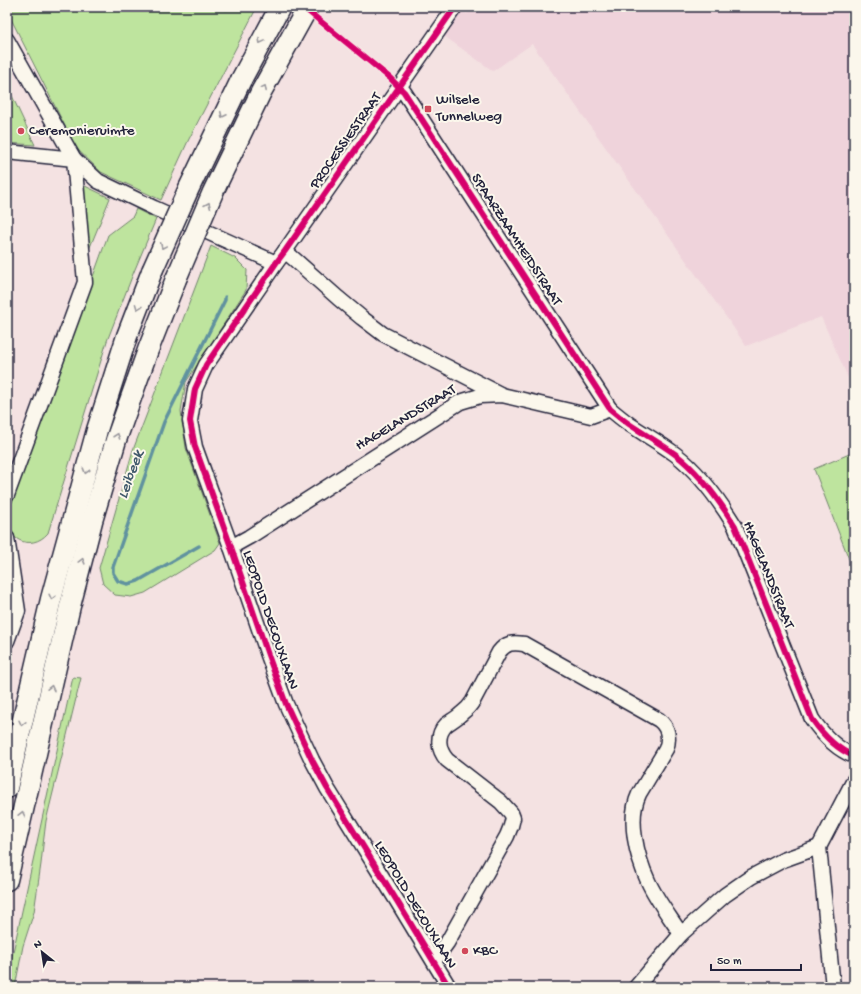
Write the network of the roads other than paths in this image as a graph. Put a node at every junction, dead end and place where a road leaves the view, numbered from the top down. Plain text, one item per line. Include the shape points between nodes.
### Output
1 (280, 7) edge
2 (308, 7) edge
3 (455, 7) edge
4 (7, 40) edge
5 (399, 86) junction
6 (7, 152) edge
7 (74, 159) junction
8 (285, 251) junction
9 (276, 263) junction
10 (502, 395) junction
11 (610, 409) junction
12 (7, 495) edge
13 (7, 538) edge
14 (232, 547) junction
15 (7, 642) edge
16 (854, 756) edge
17 (854, 780) edge
18 (7, 788) edge
19 (819, 847) junction
20 (7, 880) edge
21 (681, 934) junction
22 (434, 961) junction
23 (449, 987) edge
24 (636, 987) edge
25 (832, 987) edge

1 -> 18 highway, bridge via 221,119 152,271 127,336 97,430 51,599
20 -> 2 highway, bridge via 70,606 116,440 176,279 214,192 261,92
3 - 5 street, PROCESSIESTRAAT
4 - 7 street
5 - 8 street, PROCESSIESTRAAT
5 - 11 street, SPAARZAAMHEIDSTRAAT
6 - 7 street
7 - 9 street via 98,181
7 - 12 street via 85,282
8 - 9 street, LEOPOLD DECOUXLAAN
8 - 10 street via 383,334
9 - 14 street, LEOPOLD DECOUXLAAN via 206,365 195,389 190,421 195,447
10 - 11 street, HAGELANDSTRAAT via 591,416
10 - 14 street, HAGELANDSTRAAT via 480,396 460,402
11 - 16 street, HAGELANDSTRAAT via 675,454 706,484 719,501 735,526 812,719 834,745
13 - 15 street via 18,611
14 - 22 street, LEOPOLD DECOUXLAAN via 286,704 312,760
17 - 19 street
19 - 21 street via 783,860 751,877
19 - 25 street
21 - 22 street via 648,882 634,836 636,801 666,749 668,733 665,727 659,720 517,642 503,647 470,705 446,725 439,738 441,751 447,760 501,802 513,818 507,836 447,943
21 - 24 street
22 - 23 street, LEOPOLD DECOUXLAAN

